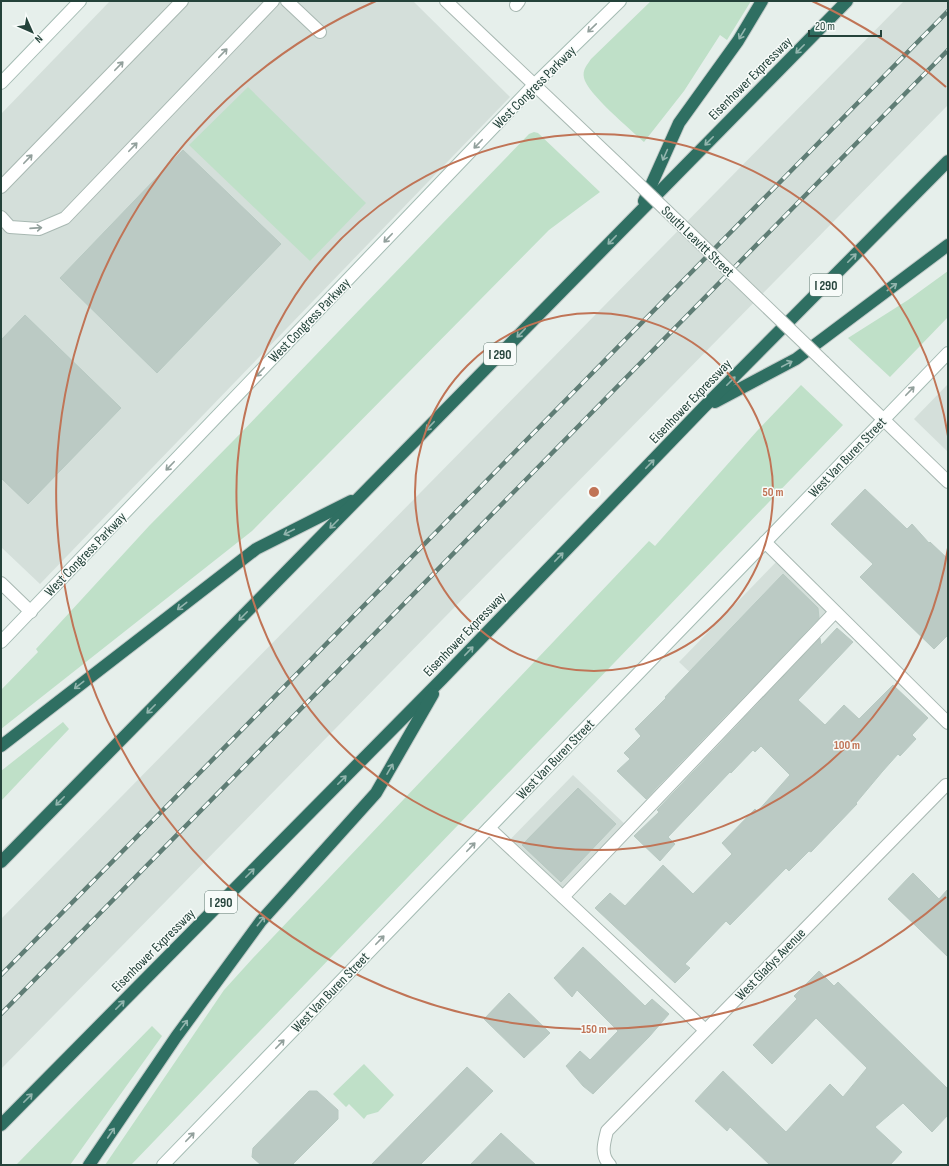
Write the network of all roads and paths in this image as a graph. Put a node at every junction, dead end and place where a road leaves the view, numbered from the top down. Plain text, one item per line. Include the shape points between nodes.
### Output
1 (80, 1) edge
2 (182, 1) edge
3 (274, 1) edge
4 (287, 1) edge
5 (446, 1) edge
6 (620, 1) edge
7 (762, 1) edge
8 (847, 1) edge
9 (320, 32) dead end
10 (1, 83) edge
11 (534, 85) junction
12 (948, 161) edge
13 (1, 187) edge
14 (639, 212) junction
15 (1, 217) edge
16 (948, 245) edge
17 (948, 353) edge
18 (703, 408) junction
19 (883, 419) junction
20 (948, 482) edge
21 (361, 496) junction
22 (765, 542) junction
23 (1, 583) edge
24 (31, 612) junction
25 (835, 612) junction
26 (1, 642) edge
27 (442, 679) junction
28 (948, 723) edge
29 (1, 746) edge
30 (946, 785) dead end
31 (489, 828) junction
32 (1, 862) edge
33 (563, 897) junction
34 (705, 1030) junction
35 (1, 1126) edge
36 (89, 1165) edge
37 (163, 1165) edge
38 (610, 1165) edge

1 - 10 street
13 -> 2 street
15 -> 3 street via 10,227 39,229 65,218
4 - 9 street
5 - 11 street, South Leavitt Street
6 -> 11 street, West Congress Parkway
7 -> 14 highway via 738,41 679,122
8 -> 14 highway, Eisenhower Expressway / I 290
11 - 19 street, South Leavitt Street, bridge
11 -> 24 street, West Congress Parkway
18 -> 12 highway, Eisenhower Expressway / I 290
14 -> 21 highway, Eisenhower Expressway / I 290
18 -> 16 highway via 796,359
19 -> 17 street, West Van Buren Street
27 -> 18 highway, Eisenhower Expressway / I 290
19 - 20 street, South Leavitt Street
19 - 22 street, West Van Buren Street
21 -> 29 highway via 256,549
21 -> 32 highway, Eisenhower Expressway / I 290
22 - 25 street
22 - 31 street, West Van Buren Street
23 - 24 street
24 - 26 street, West Congress Parkway
25 - 28 street
25 - 33 street
35 -> 27 highway, Eisenhower Expressway / I 290
36 -> 27 highway via 176,1037 261,921 376,793
30 - 34 street, West Gladys Avenue
31 - 33 street
37 -> 31 street, West Van Buren Street
33 - 34 street
34 - 38 street, West Gladys Avenue via 607,1131 603,1148 606,1161

